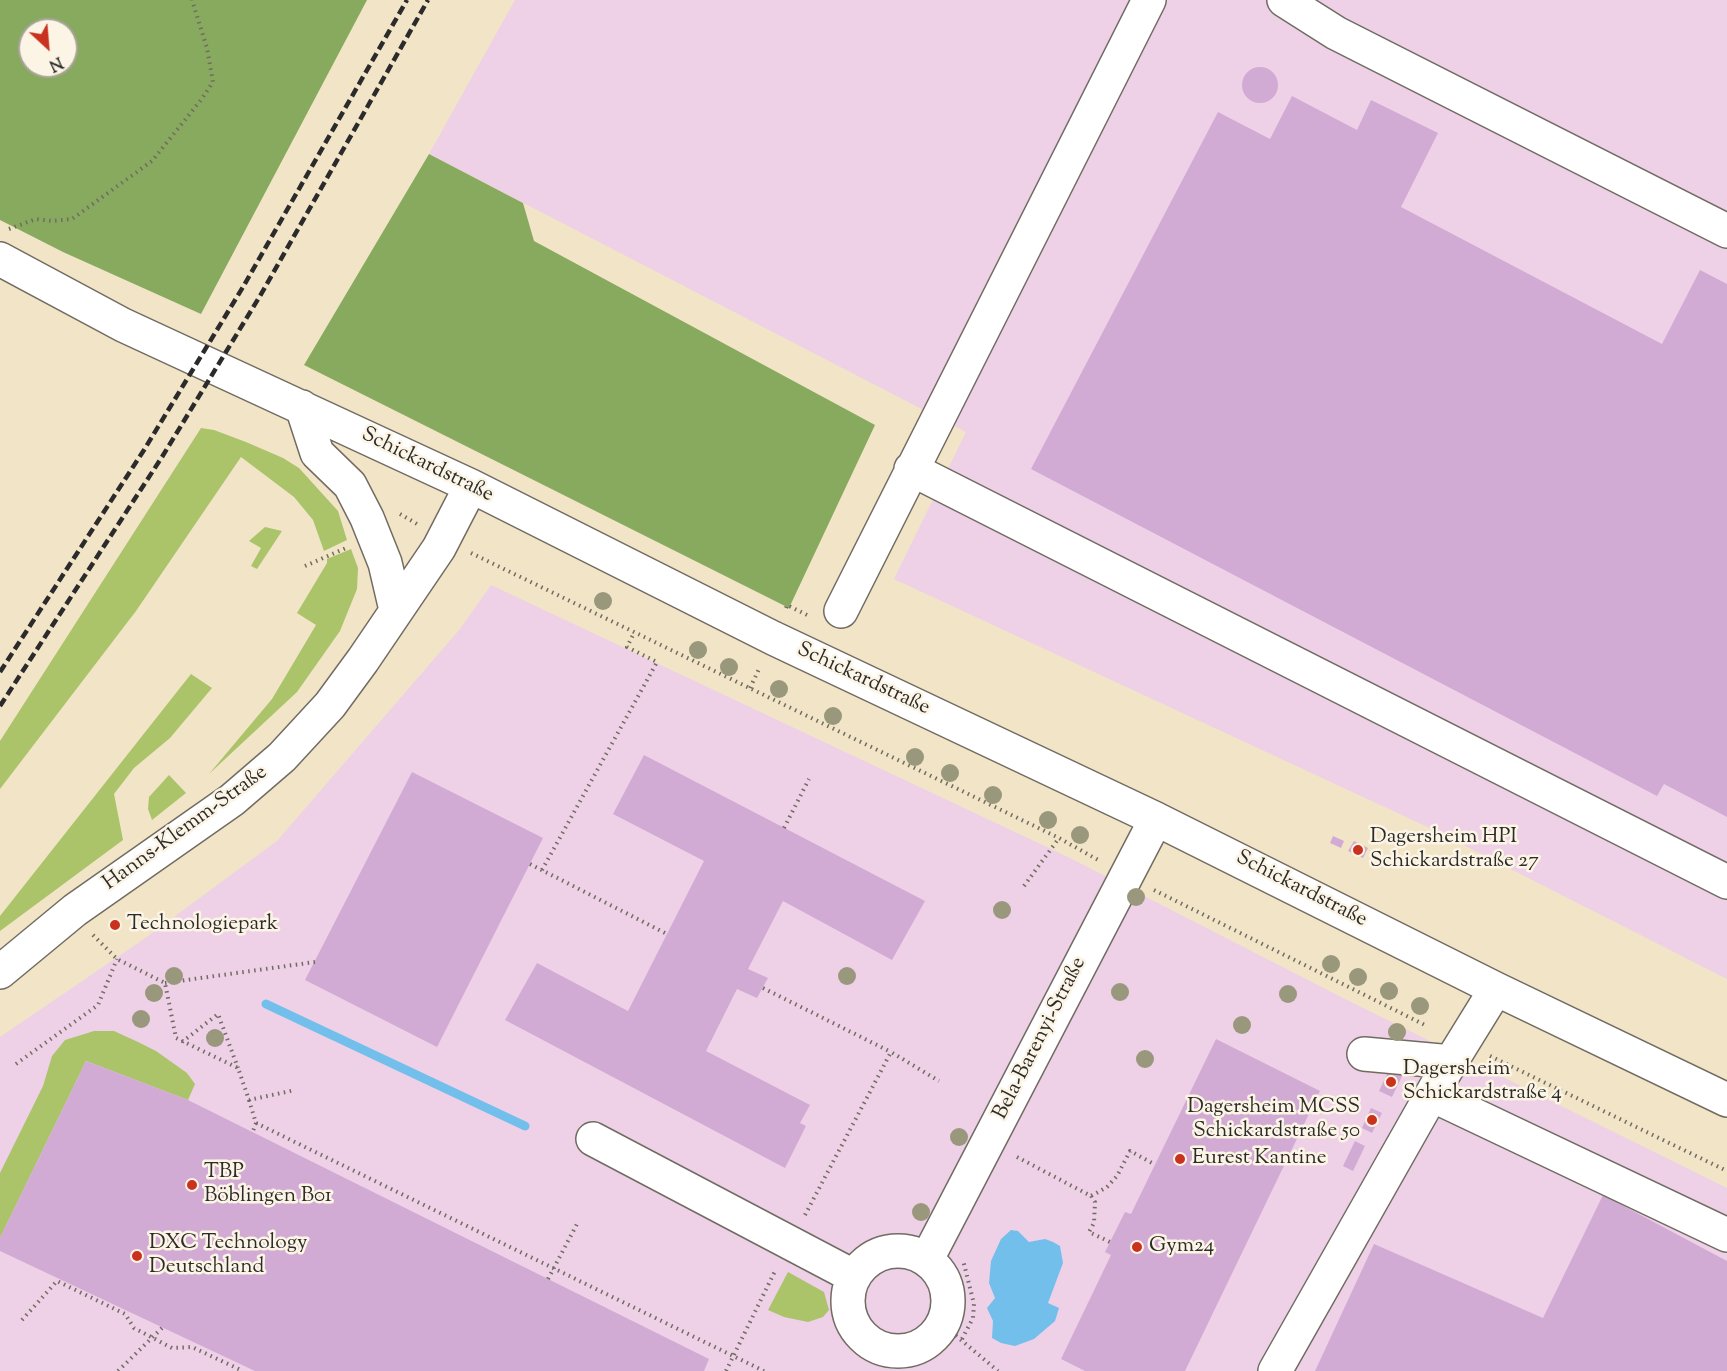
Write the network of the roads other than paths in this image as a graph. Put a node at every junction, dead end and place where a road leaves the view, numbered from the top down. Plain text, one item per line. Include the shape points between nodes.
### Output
1 (1149, 0) edge
2 (1284, 0) edge
3 (1727, 231) edge
4 (2, 245) edge
5 (302, 407) junction
6 (911, 469) junction
7 (471, 486) junction
8 (396, 610) junction
9 (841, 611) dead end
10 (1156, 819) junction
11 (1727, 882) edge
12 (0, 972) edge
13 (1496, 989) junction
14 (1458, 1053) junction
15 (1364, 1054) dead end
16 (1432, 1095) junction
17 (1727, 1100) edge
18 (593, 1139) dead end
19 (1727, 1235) edge
20 (927, 1259) junction
21 (853, 1276) junction
22 (1275, 1371) edge

1 - 6 street
2 - 3 street via 1336,33
4 - 5 street, Schickardstraße via 123,325
5 - 7 street, Schickardstraße
5 - 8 street via 317,453 350,485 375,537
6 - 9 street
6 - 11 street
7 - 8 street, Hanns-Klemm-Straße via 444,540
7 - 10 street, Schickardstraße via 774,638
8 - 12 street, Hanns-Klemm-Straße via 330,705 282,757 232,800 75,910
10 - 13 street, Schickardstraße
10 - 20 street, Bela-Barenyi-Straße
13 - 14 street
13 - 17 street, Schickardstraße
14 - 15 street
14 - 16 street
16 - 19 street
16 - 22 street
18 - 21 street
20 - 21 street via 904,1250 889,1251 862,1264
20 - 21 street via 942,1277 952,1332 913,1348 891,1351 862,1337 847,1306

